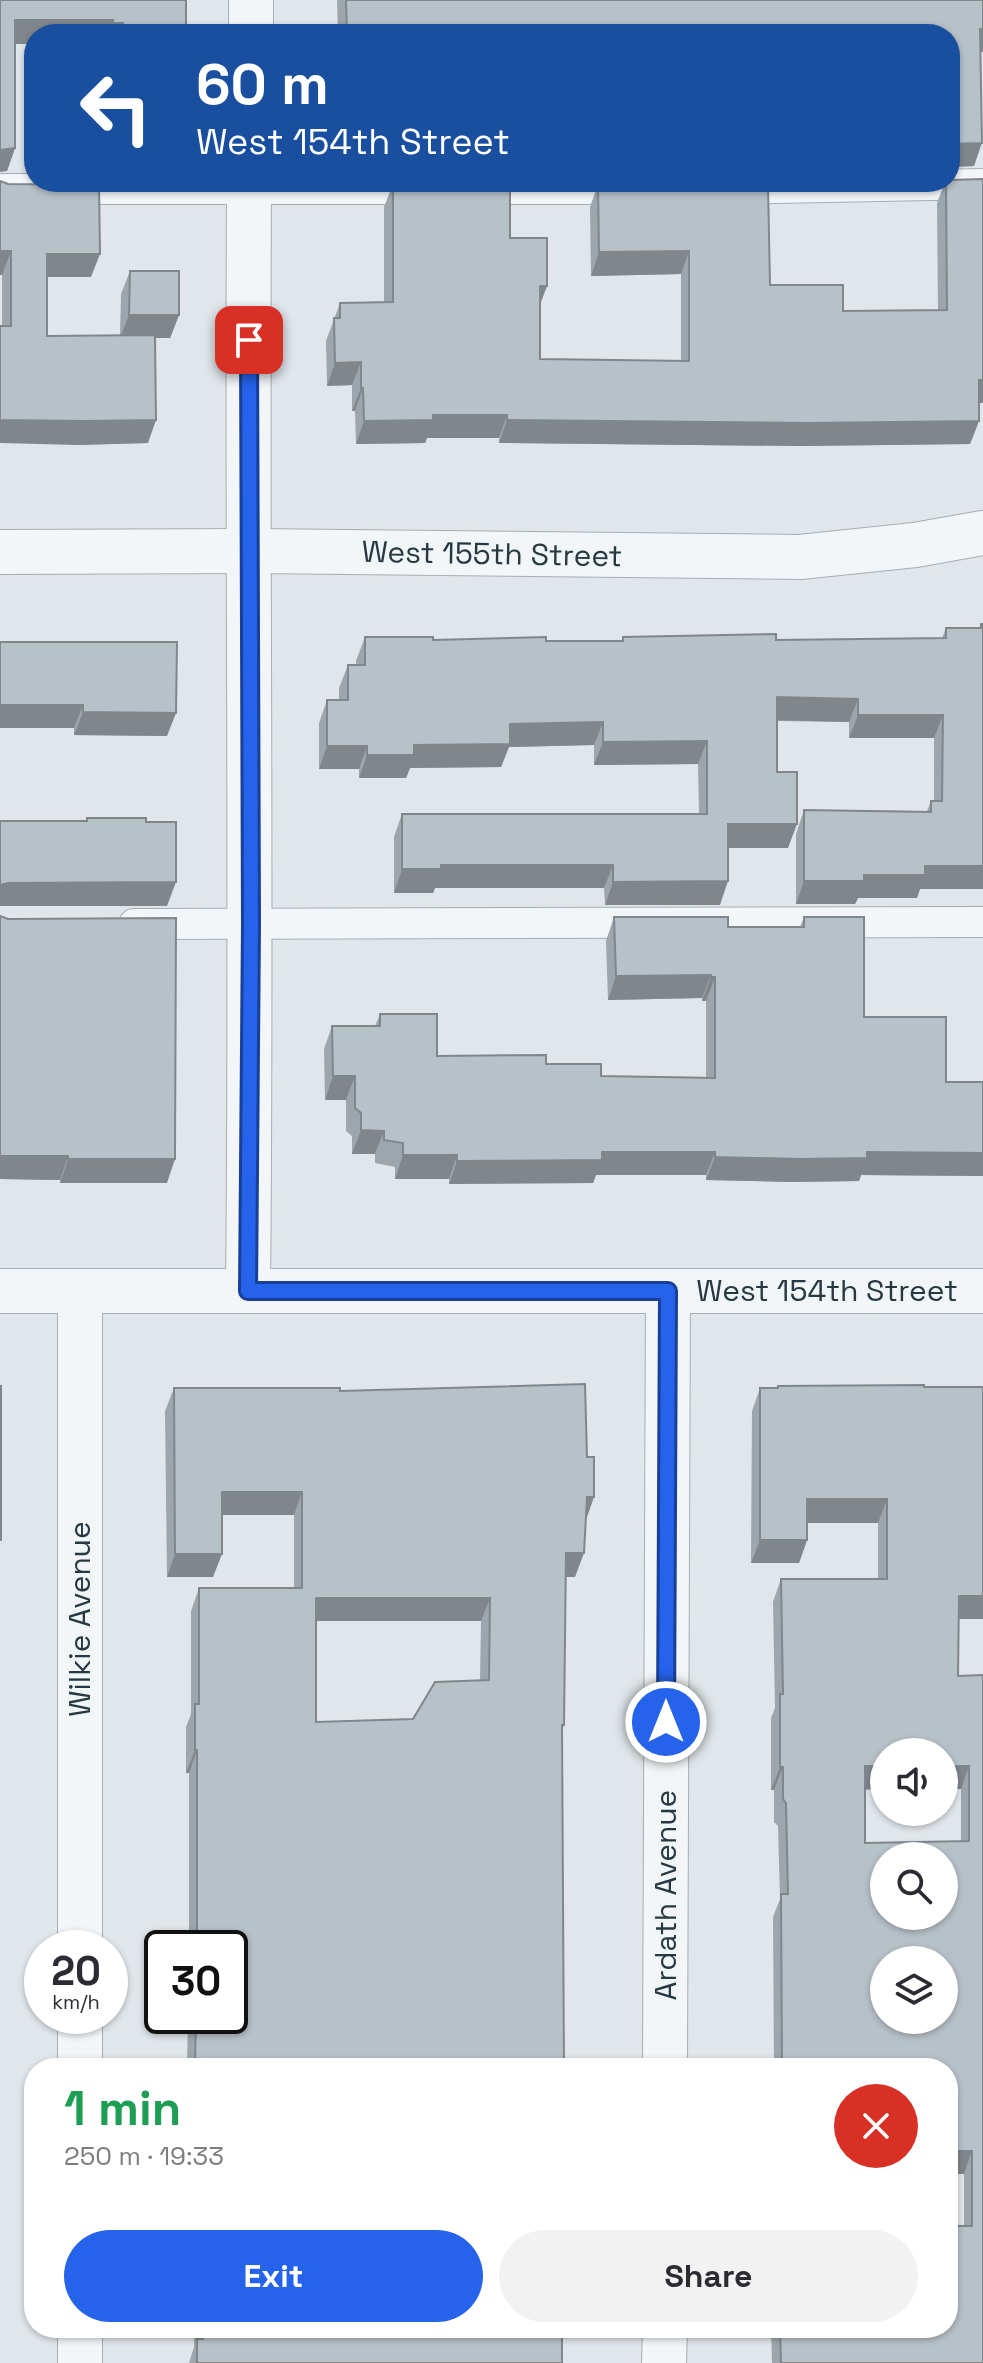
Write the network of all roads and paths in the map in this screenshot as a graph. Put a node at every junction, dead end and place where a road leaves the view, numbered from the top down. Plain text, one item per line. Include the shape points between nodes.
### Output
1 (251, 0) edge
2 (251, 24) edge
3 (960, 184) edge
4 (983, 184) edge
5 (0, 189) edge
6 (24, 189) edge
7 (249, 192) edge
8 (983, 533) edge
9 (248, 551) junction
10 (0, 552) edge
11 (983, 922) edge
12 (110, 924) edge
13 (251, 924) junction
14 (0, 1291) edge
15 (80, 1291) junction
16 (248, 1291) junction
17 (668, 1291) junction
18 (983, 1291) edge
19 (80, 1930) edge
20 (80, 2034) edge
21 (80, 2058) edge
22 (665, 2058) edge
23 (80, 2338) edge
24 (665, 2338) edge
25 (80, 2363) edge
26 (664, 2363) edge

1 - 2 street
3 - 4 lane
5 - 6 lane
7 - 9 street
8 - 9 street, West 155th Street via 800,557
9 - 10 street, West 155th Street
9 - 13 street
11 - 13 lane
12 - 13 lane
13 - 16 street
14 - 15 street, West 154th Street
15 - 16 street, West 154th Street
15 - 19 street, Wilkie Avenue
16 - 17 street, West 154th Street
17 - 18 street, West 154th Street
17 - 22 street, Ardath Avenue
20 - 21 street
23 - 25 street
24 - 26 street

